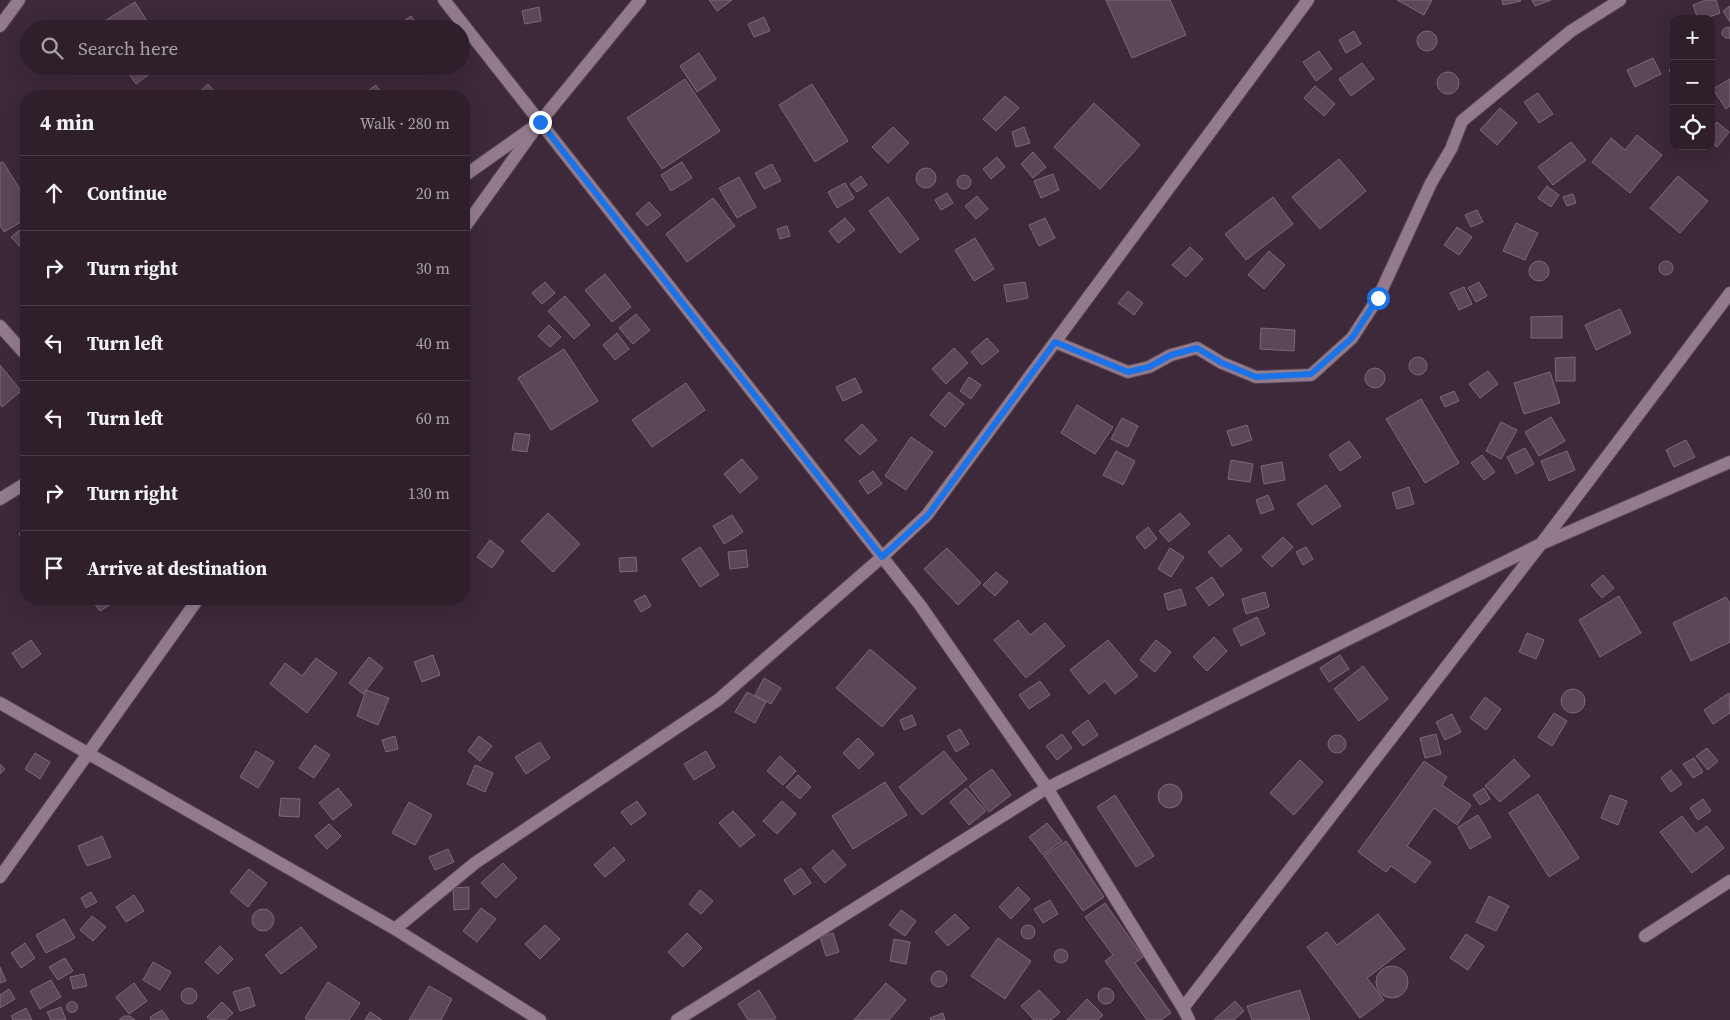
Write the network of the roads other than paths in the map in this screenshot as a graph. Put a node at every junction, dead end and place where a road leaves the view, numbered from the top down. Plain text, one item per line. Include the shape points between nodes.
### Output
1 (18, 0) edge
2 (444, 0) edge
3 (640, 0) edge
4 (1308, 0) edge
5 (1620, 0) edge
6 (460, 20) edge
7 (0, 26) edge
8 (470, 33) edge
9 (540, 122) junction
10 (470, 172) edge
11 (470, 220) edge
12 (1730, 293) edge
13 (0, 326) edge
14 (1055, 342) junction
15 (20, 348) edge
16 (1730, 462) edge
17 (20, 487) edge
18 (0, 500) edge
19 (1540, 544) junction
20 (882, 557) junction
21 (194, 605) edge
22 (0, 702) edge
23 (89, 752) junction
24 (1047, 788) junction
25 (0, 877) edge
26 (1730, 881) edge
27 (395, 929) junction
28 (1645, 936) dead end
29 (1186, 1014) edge
30 (540, 1020) edge
31 (677, 1020) edge

1 - 7 street
2 - 6 street
3 - 9 street
4 - 14 street
5 - 14 street via 1571,32 1462,121 1378,298 1352,338 1311,374 1256,377 1197,348 1128,372
8 - 9 street
9 - 10 street
9 - 11 street
9 - 20 street
12 - 19 street
13 - 15 street
14 - 20 street via 928,515
16 - 19 street
17 - 18 street
19 - 24 street
19 - 29 street
20 - 24 street via 920,605
20 - 27 street via 718,700 475,863
21 - 23 street
22 - 23 street
23 - 25 street
23 - 27 street
24 - 29 street
24 - 31 street
26 - 28 street
27 - 30 street

